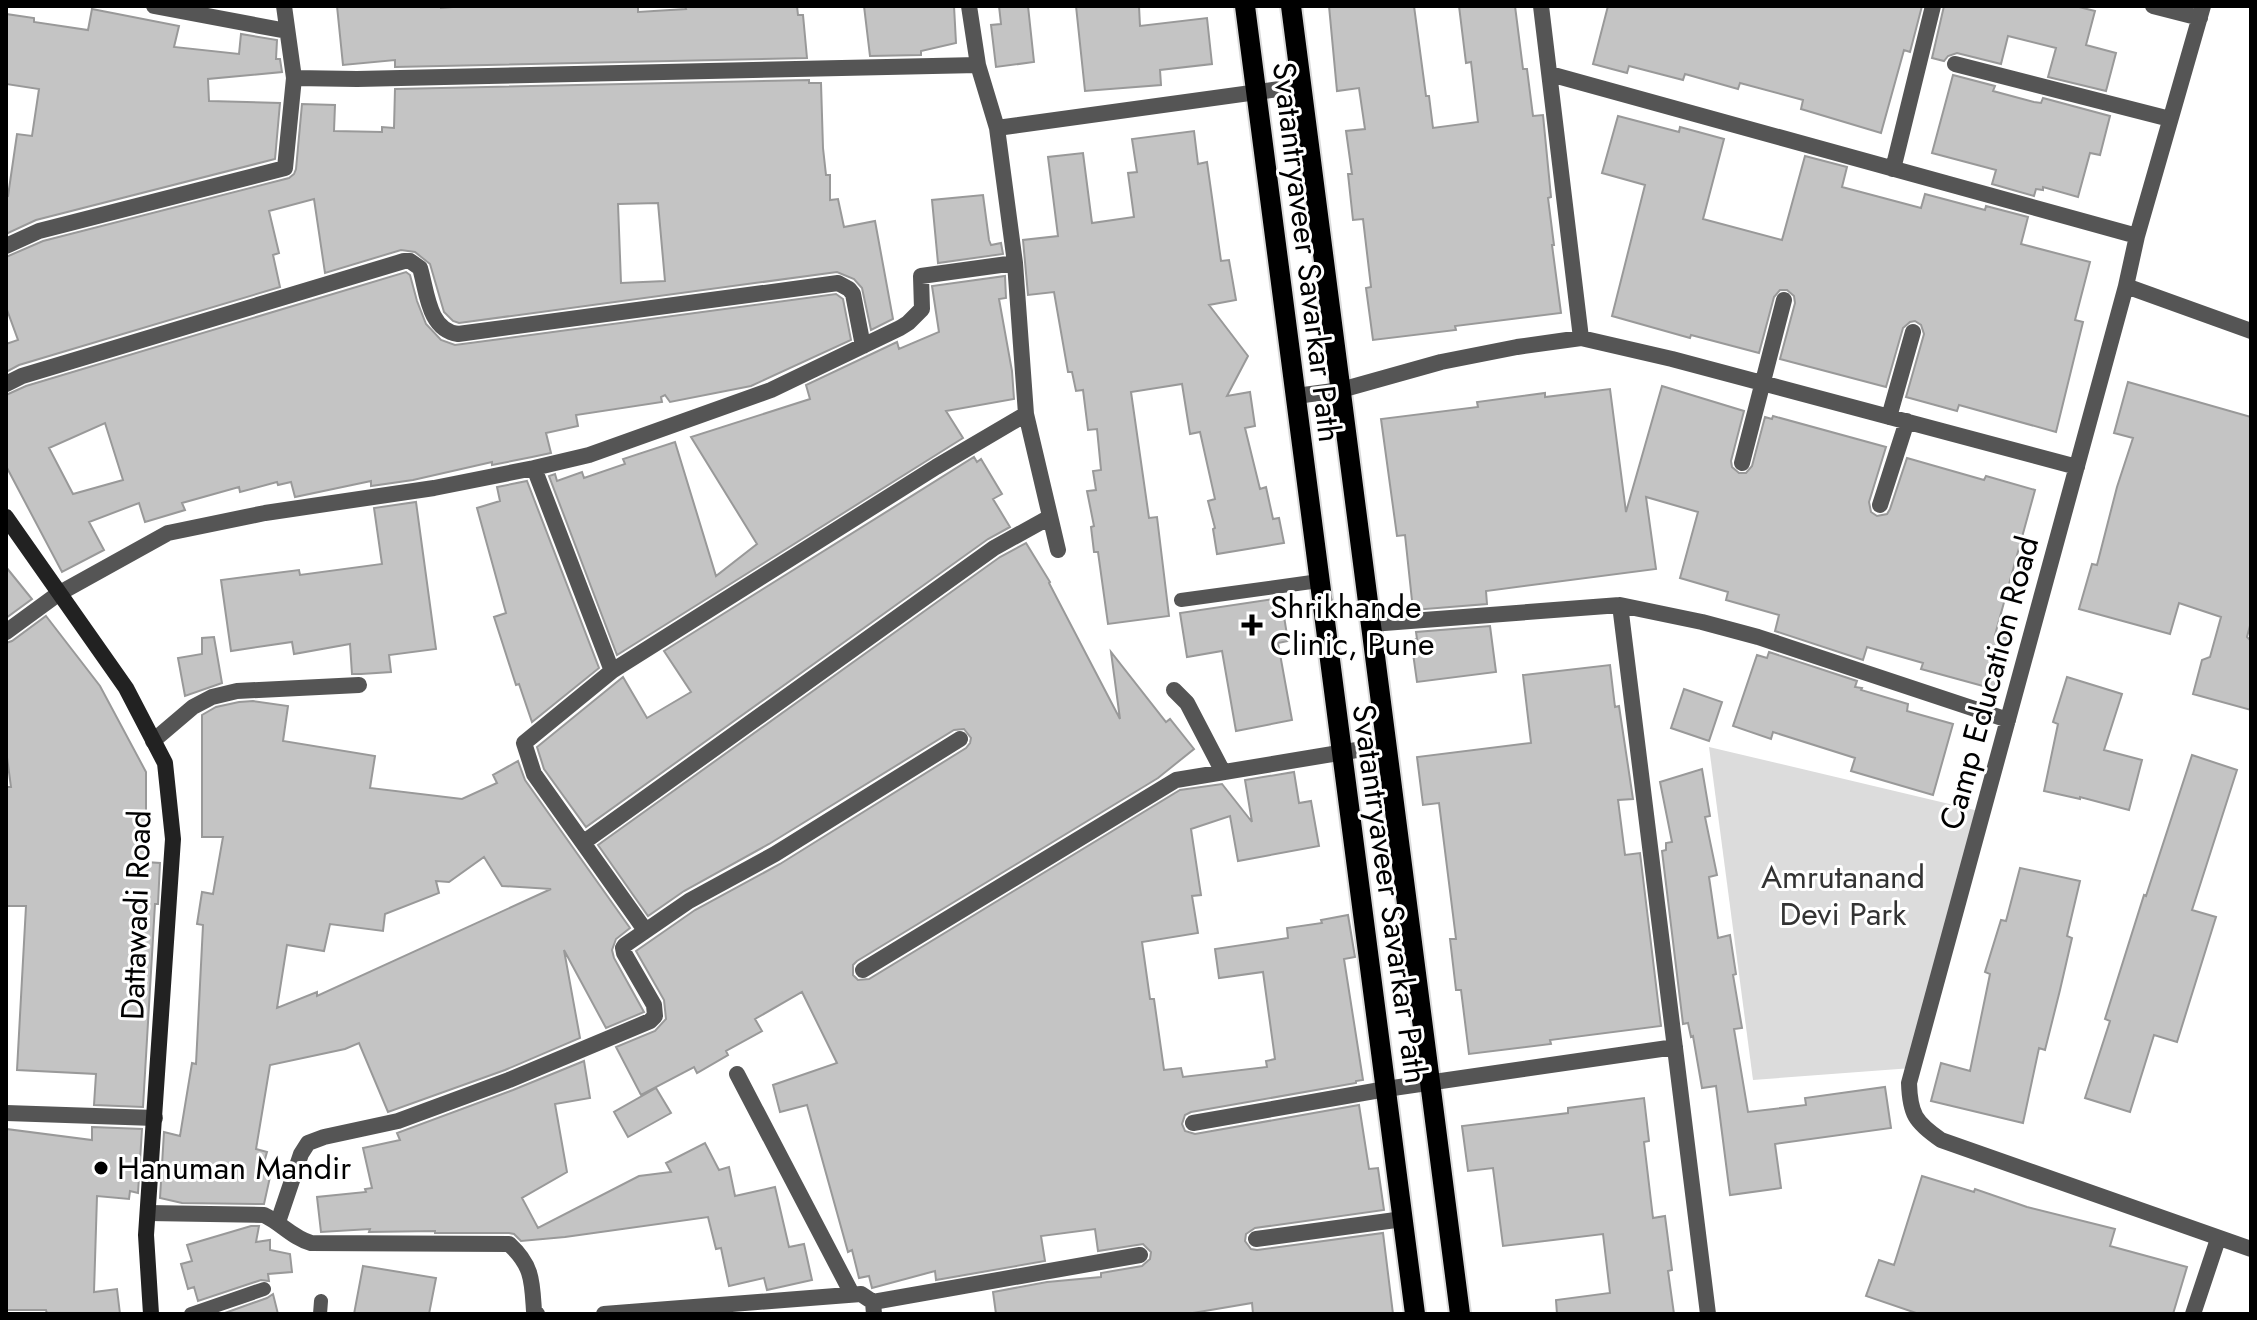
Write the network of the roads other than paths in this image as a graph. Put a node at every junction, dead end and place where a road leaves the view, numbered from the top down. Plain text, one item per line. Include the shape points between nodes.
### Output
1 (154, 6) edge
2 (284, 6) edge
3 (969, 6) edge
4 (1245, 6) edge
5 (1291, 6) edge
6 (1541, 6) edge
7 (1933, 6) edge
8 (2153, 6) edge
9 (2201, 12) edge
10 (287, 31) junction
11 (1955, 64) dead end
12 (978, 65) junction
13 (1550, 74) junction
14 (294, 78) junction
15 (1301, 86) junction
16 (1256, 92) junction
17 (2170, 119) junction
18 (997, 128) junction
19 (1893, 169) junction
20 (2137, 236) junction
21 (6, 246) edge
22 (1015, 263) junction
23 (2126, 286) junction
24 (1784, 300) dead end
25 (2251, 331) edge
26 (1913, 332) dead end
27 (1581, 338) junction
28 (863, 346) junction
29 (1761, 383) junction
30 (6, 384) edge
31 (1341, 390) junction
32 (1296, 396) junction
33 (1026, 414) junction
34 (1889, 417) junction
35 (1907, 421) junction
36 (1742, 463) dead end
37 (2077, 467) junction
38 (534, 468) junction
39 (1880, 505) dead end
40 (6, 517) edge
41 (1050, 517) junction
42 (1058, 550) dead end
43 (1319, 581) junction
44 (58, 594) junction
45 (1181, 600) dead end
46 (1620, 605) junction
47 (1371, 624) junction
48 (6, 632) edge
49 (612, 671) junction
50 (359, 685) dead end
51 (1174, 690) dead end
52 (2008, 720) junction
53 (960, 739) dead end
54 (153, 741) junction
55 (1387, 745) junction
56 (1341, 752) junction
57 (1223, 772) junction
58 (584, 842) junction
59 (645, 930) junction
60 (863, 970) dead end
61 (1675, 1047) junction
62 (737, 1074) dead end
63 (1431, 1083) junction
64 (1386, 1089) junction
65 (6, 1113) edge
66 (155, 1118) junction
67 (1193, 1123) dead end
68 (148, 1213) junction
69 (1403, 1219) junction
70 (278, 1222) junction
71 (1256, 1239) dead end
72 (2218, 1239) junction
73 (2251, 1249) edge
74 (1140, 1255) dead end
75 (264, 1289) dead end
76 (852, 1294) junction
77 (874, 1308) edge
78 (626, 1313) edge
79 (151, 1314) edge
80 (191, 1314) edge
81 (537, 1314) edge
82 (604, 1314) edge
83 (1415, 1314) edge
84 (1460, 1314) edge
85 (1708, 1314) edge
86 (2193, 1314) edge

1 - 10 street
2 - 10 street
3 - 12 street
4 - 16 main road, Svatantryaveer Savarkar Path
5 - 15 main road, Svatantryaveer Savarkar Path
6 - 13 street
7 - 19 street
8 - 9 street
9 - 17 street, Camp Education Road
10 - 14 street
11 - 17 street
12 - 14 street
12 - 18 street
13 - 19 street
13 - 27 street
14 - 21 street via 285,168 39,231
15 - 16 street
15 - 31 main road, Svatantryaveer Savarkar Path
16 - 18 street
16 - 32 main road, Svatantryaveer Savarkar Path
17 - 20 street, Camp Education Road
18 - 22 street
19 - 20 street
20 - 23 street, Camp Education Road
22 - 28 street via 921,276 922,309 908,323
22 - 33 street
23 - 25 street
23 - 37 street, Camp Education Road
24 - 29 street
26 - 34 street
27 - 29 street
27 - 31 street via 1441,362
28 - 30 street via 853,294 838,283 448,333 434,317 420,268 404,261
28 - 38 street via 771,390 589,455
29 - 34 street
29 - 36 street
31 - 32 street
31 - 47 main road, Svatantryaveer Savarkar Path
32 - 43 main road, Svatantryaveer Savarkar Path
33 - 41 street
33 - 49 street
34 - 35 street
35 - 37 street
35 - 39 street
37 - 52 street, Camp Education Road
38 - 44 street via 168,533
38 - 49 street
40 - 44 street, Dattawadi Road
41 - 42 street
41 - 58 street via 994,548
43 - 45 lane
43 - 56 main road, Svatantryaveer Savarkar Path
44 - 48 street
44 - 54 street, Dattawadi Road via 126,688
46 - 47 street
46 - 52 street via 1758,637
46 - 61 street
47 - 55 main road, Svatantryaveer Savarkar Path
49 - 58 street via 524,743 534,774
50 - 54 street via 212,697
51 - 57 street via 1187,703
52 - 72 street, Camp Education Road via 1909,1083 1910,1107 1921,1126 1941,1140
53 - 59 street
54 - 66 street, Dattawadi Road via 165,763 173,839
55 - 56 street
55 - 63 main road, Svatantryaveer Savarkar Path
56 - 57 street
56 - 64 main road, Svatantryaveer Savarkar Path
57 - 60 street via 1176,780
58 - 59 street
59 - 70 street via 623,948 654,1005 650,1021 398,1121 308,1143
61 - 63 street
61 - 85 street
62 - 76 street
63 - 64 street
63 - 84 main road, Svatantryaveer Savarkar Path
64 - 67 street
64 - 69 main road, Svatantryaveer Savarkar Path
65 - 66 street
66 - 68 street, Dattawadi Road
68 - 70 street via 251,1213
68 - 79 street, Dattawadi Road
69 - 71 street
69 - 83 main road, Svatantryaveer Savarkar Path
70 - 81 street via 311,1243 509,1244 531,1273
72 - 73 street, Camp Education Road
72 - 86 street
74 - 77 street
75 - 80 lane
76 - 77 street via 861,1294
76 - 78 street
78 - 82 street

